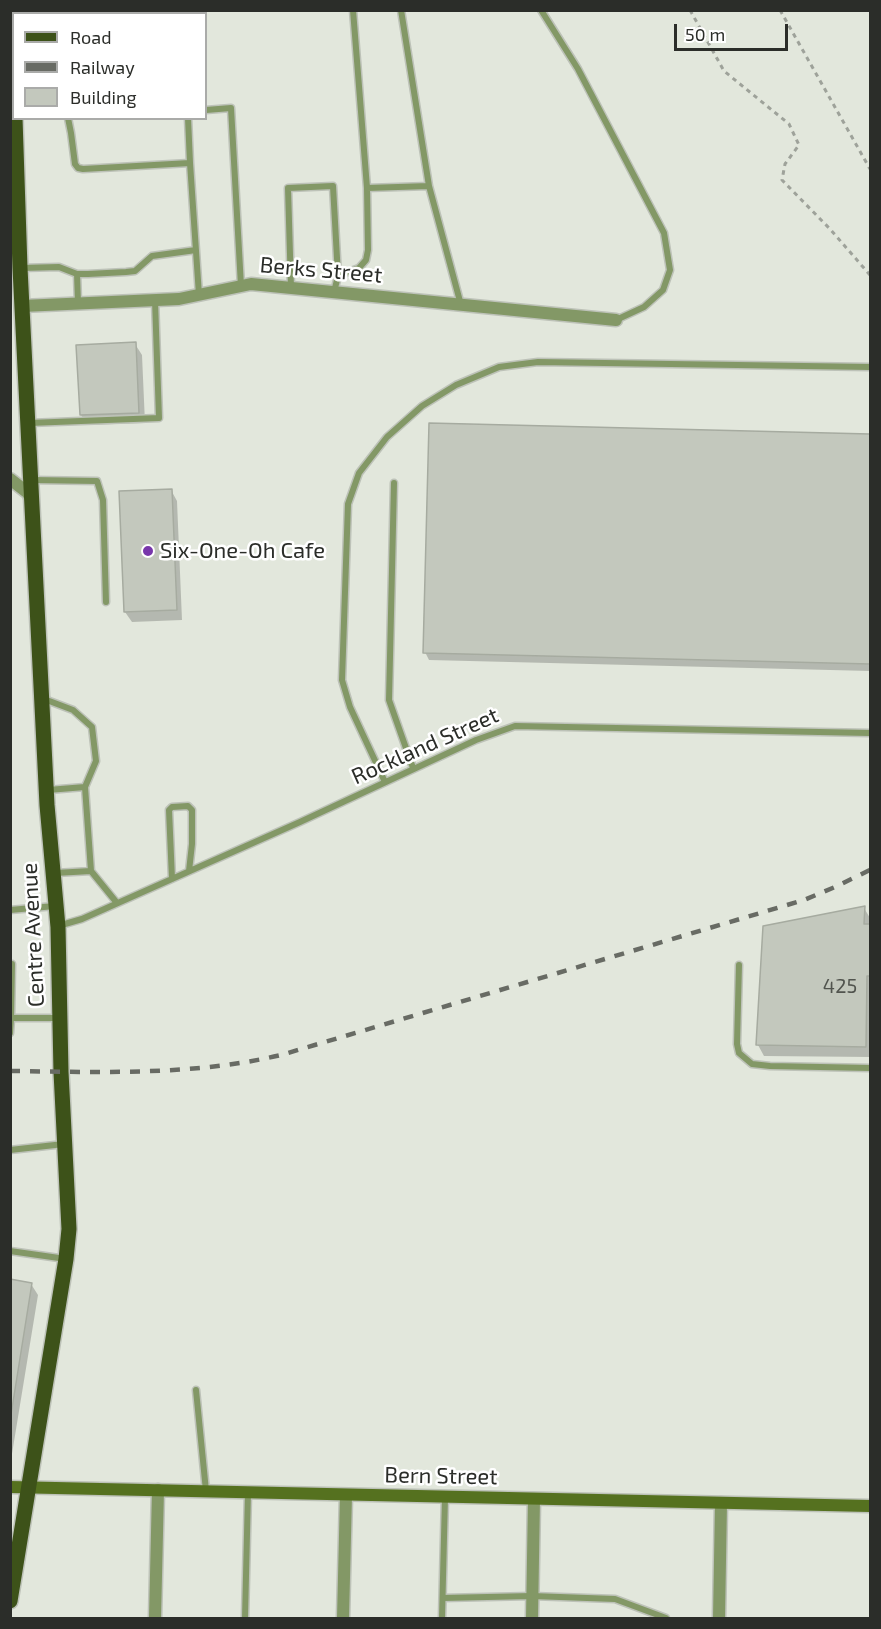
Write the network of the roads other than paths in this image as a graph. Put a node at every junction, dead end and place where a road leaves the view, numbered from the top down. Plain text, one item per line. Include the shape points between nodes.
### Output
1 (12, 10) edge
2 (353, 10) edge
3 (401, 10) edge
4 (541, 10) edge
5 (12, 23) edge
6 (207, 110) edge
7 (15, 120) edge
8 (68, 120) edge
9 (188, 120) edge
10 (190, 163) junction
11 (429, 186) junction
12 (367, 188) junction
13 (196, 250) junction
14 (20, 268) junction
15 (77, 274) junction
16 (338, 276) junction
17 (241, 286) junction
18 (291, 288) junction
19 (334, 292) junction
20 (199, 295) junction
21 (155, 300) junction
22 (78, 304) junction
23 (461, 305) junction
24 (16, 307) edge
25 (616, 320) joint
26 (870, 367) edge
27 (29, 423) junction
28 (10, 478) edge
29 (31, 480) junction
30 (394, 483) dead end
31 (32, 503) junction
32 (105, 602) dead end
33 (42, 698) junction
34 (870, 733) edge
35 (413, 768) junction
36 (385, 782) junction
37 (85, 787) junction
38 (46, 790) junction
39 (91, 871) junction
40 (189, 872) junction
41 (53, 873) junction
42 (172, 879) junction
43 (117, 903) junction
44 (56, 906) junction
45 (10, 910) edge
46 (58, 927) junction
47 (12, 964) dead end
48 (739, 965) dead end
49 (11, 1018) edge
50 (60, 1018) junction
51 (10, 1033) edge
52 (870, 1068) edge
53 (64, 1144) junction
54 (10, 1150) edge
55 (10, 1251) edge
56 (66, 1259) junction
57 (196, 1390) dead end
58 (10, 1487) edge
59 (28, 1488) junction
60 (158, 1490) junction
61 (206, 1491) junction
62 (248, 1492) junction
63 (346, 1495) junction
64 (445, 1497) junction
65 (534, 1499) junction
66 (721, 1503) junction
67 (870, 1506) edge
68 (532, 1596) junction
69 (443, 1598) junction
70 (10, 1601) edge
71 (155, 1618) edge
72 (244, 1618) edge
73 (343, 1618) edge
74 (442, 1618) edge
75 (531, 1618) edge
76 (666, 1618) edge
77 (719, 1618) edge

1 - 5 main road
2 - 12 lane
3 - 11 lane
4 - 25 lane via 578,69 664,233 670,270 663,290 644,307
6 - 17 lane via 231,108
7 - 14 main road, Centre Avenue
8 - 10 lane via 78,168
9 - 10 lane
10 - 13 lane
11 - 12 lane
11 - 23 lane
12 - 16 lane via 366,260 359,268
13 - 15 lane via 152,256 135,271
13 - 20 lane
14 - 15 lane via 59,267
14 - 24 main road, Centre Avenue
15 - 22 lane
16 - 18 lane via 333,186 288,188
16 - 19 lane
17 - 18 street, Berks Street
17 - 20 street, Berks Street
18 - 19 street, Berks Street
19 - 23 street, Berks Street
20 - 21 street, Berks Street
21 - 22 street, Berks Street
21 - 27 lane via 159,418
22 - 24 street, Berks Street
23 - 25 street, Berks Street
24 - 27 main road, Centre Avenue
26 - 36 lane via 538,362 499,367 422,406 387,436 359,474 348,504 342,680 350,707
27 - 29 main road, Centre Avenue
28 - 31 street via 28,493
29 - 31 main road, Centre Avenue
29 - 32 lane via 97,481 103,500
30 - 35 lane via 389,700
31 - 33 main road, Centre Avenue
33 - 37 lane via 73,710 92,727 96,761
33 - 38 main road, Centre Avenue
34 - 35 lane, Rockland Street via 515,726
35 - 36 lane, Rockland Street
36 - 40 lane, Rockland Street
37 - 38 lane
37 - 39 lane
38 - 41 main road, Centre Avenue
39 - 41 lane
39 - 43 lane
40 - 42 lane, Rockland Street
40 - 42 lane via 192,810 188,806 172,807
41 - 44 main road, Centre Avenue
42 - 43 lane, Rockland Street
43 - 46 lane, Rockland Street
44 - 45 lane
44 - 46 main road, Centre Avenue
46 - 50 main road, Centre Avenue
47 - 49 lane
48 - 52 lane via 737,1044 752,1064
49 - 50 lane
49 - 51 lane
50 - 53 main road, Centre Avenue
53 - 54 lane
53 - 56 main road, Centre Avenue via 69,1229
55 - 56 lane
56 - 59 main road, Centre Avenue
57 - 61 lane
58 - 59 street, Bern Street
59 - 60 street, Bern Street
59 - 70 main road, Centre Avenue
60 - 61 street, Bern Street
60 - 71 street
61 - 62 street, Bern Street
62 - 63 street, Bern Street
62 - 72 lane
63 - 64 street, Bern Street
63 - 73 street
64 - 65 street, Bern Street
64 - 69 lane
65 - 66 street, Bern Street
65 - 68 street
66 - 67 street, Bern Street
66 - 77 street
68 - 69 lane
68 - 75 street
68 - 76 lane via 615,1599
69 - 74 lane

